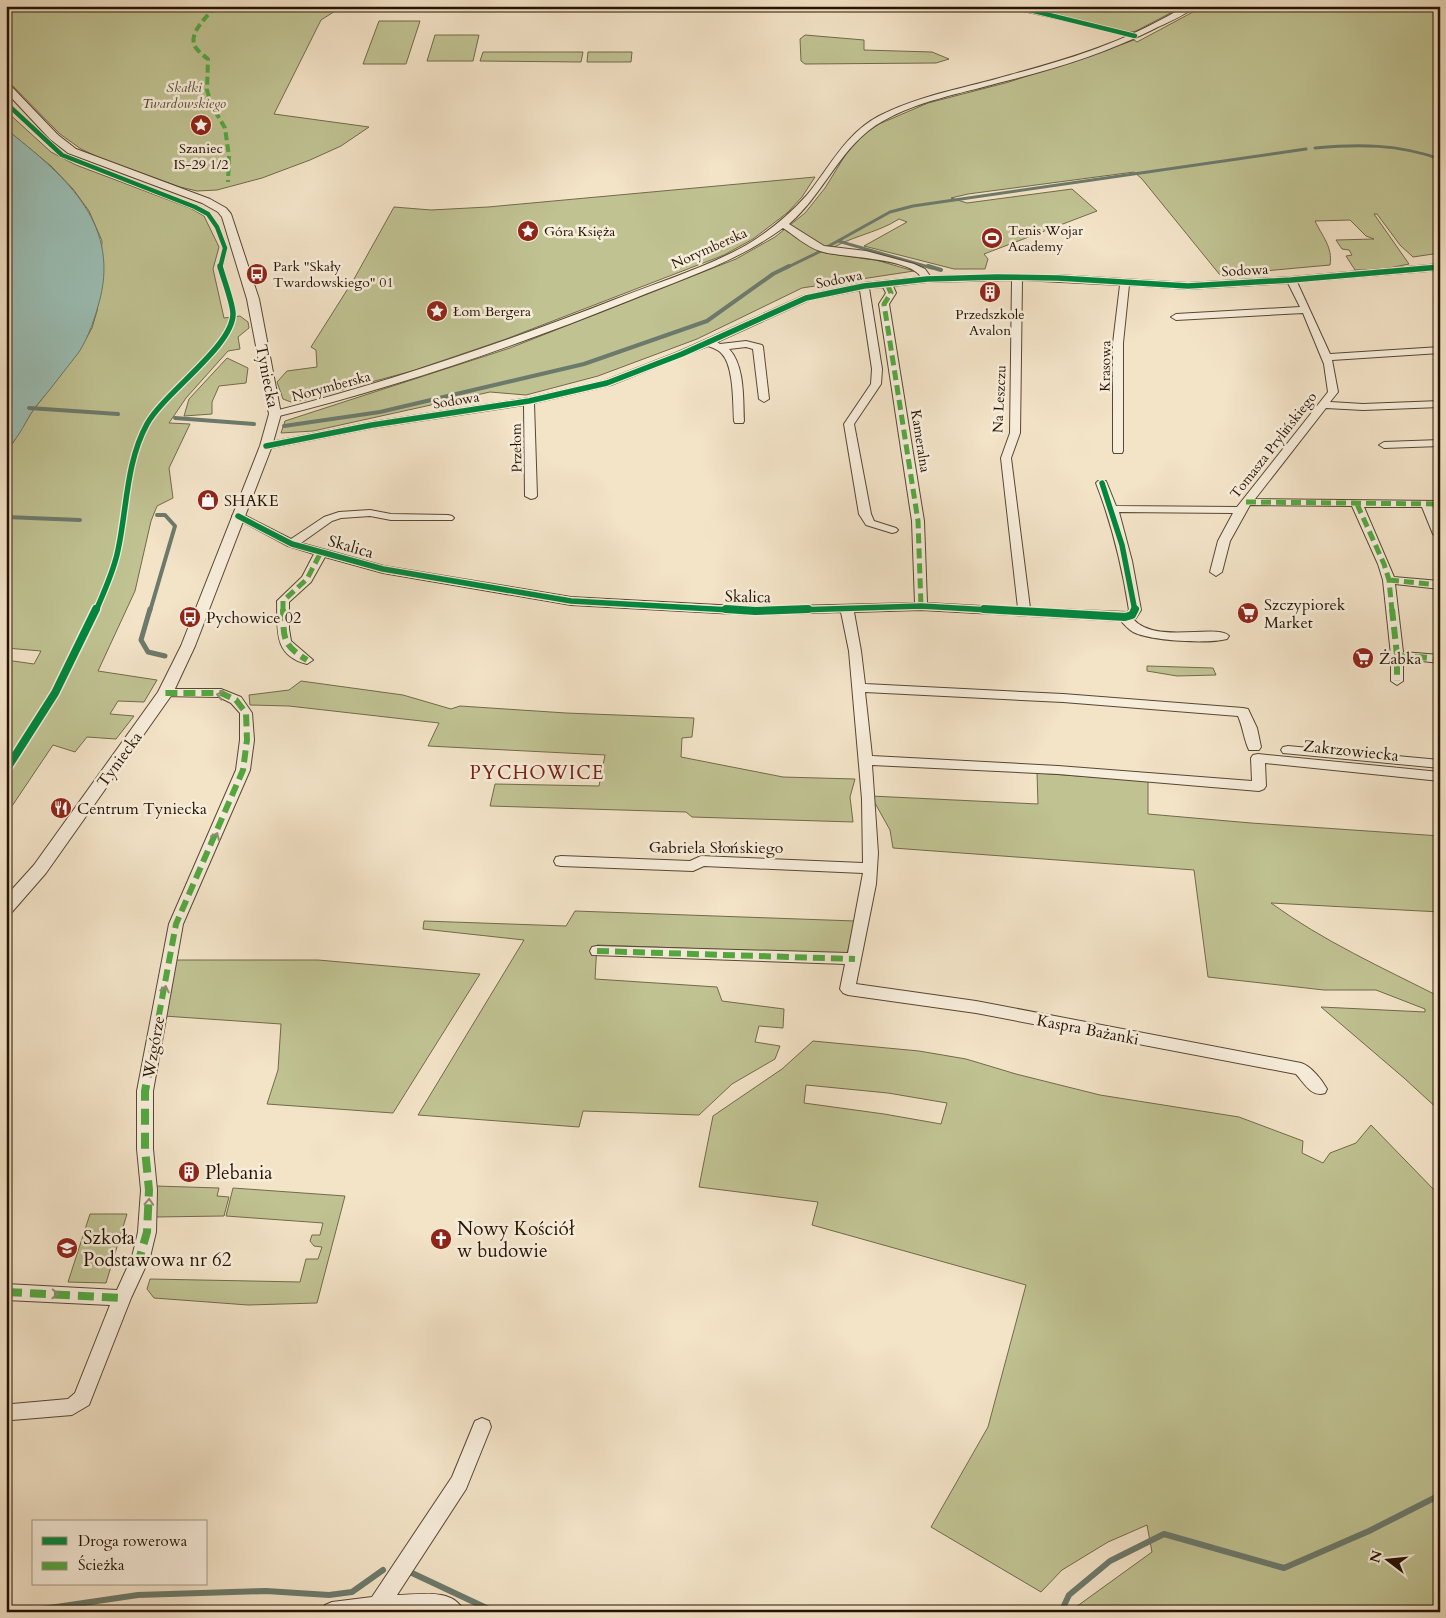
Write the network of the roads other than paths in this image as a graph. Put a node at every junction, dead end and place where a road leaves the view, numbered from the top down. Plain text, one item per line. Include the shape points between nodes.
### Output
1 (1192, 6) edge
2 (6, 86) edge
3 (783, 224) junction
4 (1440, 267) edge
5 (1017, 277) junction
6 (927, 279) junction
7 (1291, 280) junction
8 (1125, 282) junction
9 (887, 284) junction
10 (864, 286) junction
11 (1306, 310) junction
12 (1176, 317) dead end
13 (708, 342) junction
14 (719, 347) junction
15 (1440, 350) edge
16 (1326, 357) junction
17 (764, 399) dead end
18 (529, 401) junction
19 (1440, 404) edge
20 (1324, 405) junction
21 (275, 414) junction
22 (739, 421) dead end
23 (1440, 442) edge
24 (1384, 444) dead end
25 (266, 446) junction
26 (1118, 451) dead end
27 (1102, 483) dead end
28 (531, 496) dead end
29 (1357, 504) junction
30 (1426, 504) junction
31 (1440, 504) edge
32 (1243, 506) junction
33 (1113, 508) junction
34 (238, 516) junction
35 (448, 518) dead end
36 (892, 530) dead end
37 (1439, 534) edge
38 (292, 544) junction
39 (321, 552) junction
40 (1216, 572) dead end
41 (1389, 580) junction
42 (1440, 585) edge
43 (921, 606) junction
44 (847, 609) junction
45 (1024, 611) junction
46 (1125, 617) junction
47 (1223, 636) dead end
48 (1397, 655) junction
49 (1440, 659) edge
50 (307, 660) dead end
51 (1397, 681) dead end
52 (859, 688) junction
53 (165, 693) junction
54 (1288, 750) dead end
55 (1256, 752) junction
56 (866, 760) junction
57 (1440, 764) edge
58 (1440, 777) edge
59 (561, 861) dead end
60 (870, 868) junction
61 (6, 908) edge
62 (597, 951) dead end
63 (854, 959) junction
64 (1319, 1088) dead end
65 (6, 1292) edge
66 (122, 1298) junction
67 (12, 1412) dead end
68 (482, 1427) dead end
69 (378, 1606) junction
70 (332, 1612) edge
71 (454, 1612) edge

1 - 3 street, Norymberska via 1110,46 940,96 882,118 851,139 812,194
2 - 21 street, Tyniecka via 54,137 72,151 206,201 227,216 253,301
3 - 6 street via 822,249 866,254 902,264 922,271
3 - 21 street, Norymberska via 739,253 506,344 380,387
4 - 7 street, Sodowa
5 - 6 street, Sodowa
5 - 8 street, Sodowa
5 - 45 street, Na Leszczu via 1015,424 1006,458
6 - 9 street, Sodowa
7 - 8 street, Sodowa via 1174,286
7 - 11 street, Tomasza Prylińskiego
8 - 26 street, Krasowa via 1118,344
9 - 10 street, Sodowa
9 - 43 street, Kameralna via 891,293 884,304 918,521
10 - 13 street, Sodowa via 806,298
10 - 36 street via 877,368 876,384 848,424 866,514 870,523
11 - 12 street
11 - 16 street, Tomasza Prylińskiego
13 - 14 street
13 - 18 street, Sodowa via 607,383
14 - 17 street via 746,344 758,347
14 - 22 street via 729,355 737,388
15 - 16 street
16 - 20 street, Tomasza Prylińskiego via 1333,378 1333,392
18 - 25 street, Sodowa via 372,425
18 - 28 street, Przełom
19 - 20 street
20 - 32 street, Tomasza Prylińskiego
21 - 25 street, Tyniecka
23 - 24 street
25 - 34 street, Tyniecka
27 - 33 street
29 - 30 street
29 - 32 street
29 - 41 street
30 - 31 street
30 - 37 street
32 - 33 street
32 - 40 street, Tomasza Prylińskiego via 1224,541
33 - 46 street via 1135,610
34 - 38 street, Skalica
34 - 53 street, Tyniecka via 188,646
35 - 38 street via 391,517 370,513 339,515
38 - 39 street, Skalica
39 - 44 street, Skalica via 383,569 571,601 755,611
39 - 50 street via 307,579 283,601 282,636 287,646
41 - 42 street
41 - 48 street
43 - 44 street, Skalica
43 - 45 street, Skalica
44 - 52 street
45 - 46 street, Skalica
46 - 47 street via 1142,632
48 - 49 street
48 - 51 street
52 - 55 street via 1063,698 1243,712
52 - 56 street
53 - 61 street, Tyniecka via 40,869
66 -> 53 street, Wzgórze via 137,1267 147,1232 145,1091 176,924 243,770 247,740 246,713 236,700 221,693
54 - 57 street, Zakrzowiecka
55 - 56 street via 1259,786 1058,770
55 - 58 street, Zakrzowiecka
56 - 60 street
59 - 60 street, Gabriela Słońskiego via 693,866 701,861
60 - 63 street
62 - 63 street
63 - 64 street, Kaspra Bażanki via 848,989 976,1007 1302,1069
65 -> 66 street
66 - 67 street, Wzgórze via 82,1399 72,1407
68 - 69 street via 459,1483
69 - 70 street
69 - 71 street via 441,1604

